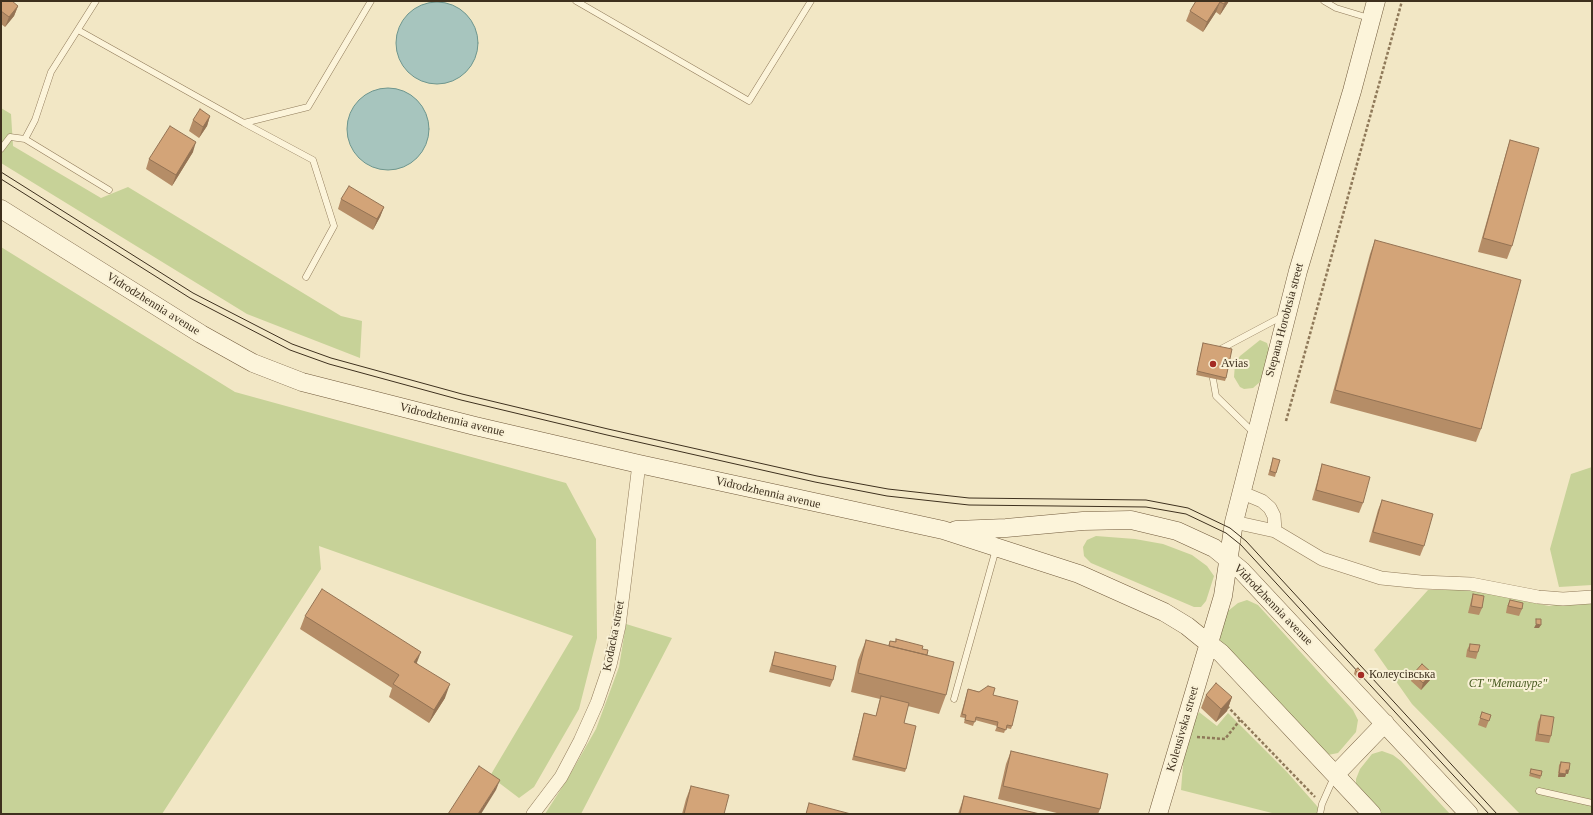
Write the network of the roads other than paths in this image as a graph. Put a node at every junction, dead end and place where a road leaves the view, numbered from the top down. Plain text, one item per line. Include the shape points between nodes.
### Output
1 (96, 1) edge
2 (371, 1) edge
3 (576, 1) edge
4 (811, 1) edge
5 (1324, 1) edge
6 (1376, 1) edge
7 (1371, 19) junction
8 (78, 30) junction
9 (244, 123) junction
10 (25, 139) junction
11 (1, 149) edge
12 (109, 190) dead end
13 (1, 209) edge
14 (306, 277) dead end
15 (1287, 314) junction
16 (1219, 350) edge
17 (1213, 379) edge
18 (1256, 435) junction
19 (639, 464) junction
20 (1241, 495) junction
21 (1234, 522) junction
22 (943, 530) junction
23 (1275, 531) junction
24 (996, 548) junction
25 (1228, 560) junction
26 (1592, 597) edge
27 (1208, 643) junction
28 (954, 699) dead end
29 (1385, 723) junction
30 (1336, 774) junction
31 (1539, 791) dead end
32 (1592, 803) edge
33 (533, 814) edge
34 (1158, 814) edge
35 (1320, 814) edge
36 (1372, 814) edge
37 (1469, 814) edge

1 - 8 lane
2 - 9 lane via 308,107
3 - 4 lane via 749,101
5 - 7 lane via 1336,8
6 - 7 street, Stepana Horobtsia street
7 - 15 street, Stepana Horobtsia street
8 - 9 lane
8 - 10 lane via 51,72 35,120
9 - 14 lane via 313,160 334,226
10 - 11 lane via 10,137
10 - 12 lane
13 - 19 street, Vidrodzhennia avenue via 194,330 253,363 302,382
15 - 16 lane
15 - 18 street, Stepana Horobtsia street
17 - 18 lane via 1216,396
18 - 20 street, Stepana Horobtsia street
19 - 22 street, Vidrodzhennia avenue
19 - 33 street, Kodacka street via 618,626 610,665 580,741 561,777
20 - 21 street, Stepana Horobtsia street
20 - 23 street via 1262,501 1270,508 1274,516
21 - 23 street
21 - 25 street, Stepana Horobtsia street
22 - 24 street, Vidrodzhennia avenue
22 - 25 street, Vidrodzhennia avenue via 1131,520 1177,531 1214,548
23 - 26 street via 1322,559 1381,578 1471,584 1538,597
24 - 27 street, Vidrodzhennia avenue via 1079,574 1157,609 1187,626
24 - 28 lane
25 - 27 street, Stepana Horobtsia street via 1223,596
25 - 29 street, Vidrodzhennia avenue via 1241,570
27 - 30 street, Vidrodzhennia avenue via 1221,653
27 - 34 street, Koleusivska street
29 - 30 street
29 - 37 street, Vidrodzhennia avenue
30 - 35 lane
30 - 36 street, Vidrodzhennia avenue
31 - 32 lane

